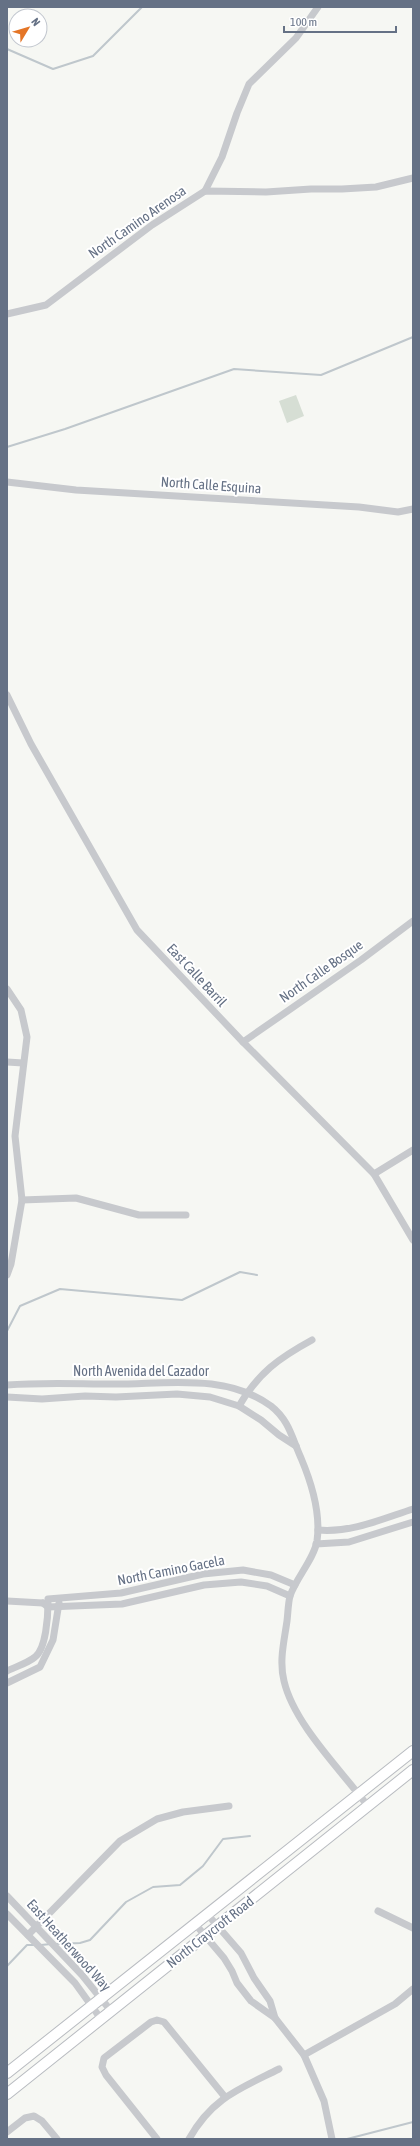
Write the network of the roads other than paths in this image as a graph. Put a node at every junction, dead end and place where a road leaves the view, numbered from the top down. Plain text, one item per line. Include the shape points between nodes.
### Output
1 (318, 7) edge
2 (413, 178) edge
3 (205, 191) junction
4 (7, 314) edge
5 (7, 482) edge
6 (413, 509) edge
7 (7, 695) edge
8 (413, 921) edge
9 (7, 989) edge
10 (243, 1042) junction
11 (7, 1062) edge
12 (23, 1064) junction
13 (413, 1150) edge
14 (374, 1174) junction
15 (22, 1200) junction
16 (186, 1215) dead end
17 (413, 1240) edge
18 (7, 1275) edge
19 (312, 1340) dead end
20 (7, 1385) edge
21 (246, 1392) junction
22 (7, 1397) edge
23 (239, 1406) junction
24 (296, 1446) junction
25 (413, 1509) edge
26 (413, 1522) edge
27 (318, 1530) junction
28 (316, 1544) junction
29 (173, 1581) junction
30 (295, 1586) junction
31 (172, 1593) junction
32 (290, 1596) junction
33 (7, 1601) edge
34 (46, 1603) junction
35 (59, 1603) junction
36 (7, 1671) edge
37 (7, 1682) edge
38 (413, 1751) edge
39 (413, 1770) edge
40 (359, 1794) junction
41 (229, 1806) dead end
42 (367, 1806) junction
43 (7, 1896) edge
44 (378, 1911) dead end
45 (7, 1914) edge
46 (208, 1915) junction
47 (196, 1925) junction
48 (36, 1926) junction
49 (217, 1926) junction
50 (413, 1928) edge
51 (28, 1935) junction
52 (205, 1936) junction
53 (413, 1989) edge
54 (97, 2002) junction
55 (111, 2011) junction
56 (276, 2018) junction
57 (101, 2019) junction
58 (304, 2055) junction
59 (279, 2069) dead end
60 (7, 2074) edge
61 (7, 2094) edge
62 (224, 2097) junction
63 (7, 2132) edge
64 (56, 2139) edge
65 (157, 2139) edge
66 (189, 2139) edge
67 (332, 2139) edge

1 - 3 street via 296,38 249,84 222,156
2 - 3 street, North Camino Arenosa via 376,186 342,189
3 - 4 street, North Camino Arenosa via 152,225 46,305
5 - 6 street, North Calle Esquina via 76,490 359,507 398,512
7 - 10 street, East Calle Barril via 31,744 137,930
8 - 10 street, North Calle Bosque
9 - 12 street via 21,1010 27,1037
10 - 14 street, East Calle Barril
11 - 12 street
12 - 15 street via 15,1136
13 - 14 street
14 - 17 street, East Calle Barril
15 - 16 street via 76,1198 139,1215
15 - 18 street
19 - 21 street via 277,1362 257,1378
20 - 21 street, North Avenida del Cazador via 42,1382 117,1384 176,1381 217,1384
21 - 23 street
21 - 24 street, North Avenida del Cazador via 271,1406 288,1422
22 - 23 street, North Avenida del Cazador via 42,1399 177,1394 210,1397
23 - 24 street, North Avenida del Cazador
24 - 27 street, North Avenida del Cazador via 310,1478
25 - 27 street via 356,1528 336,1532
26 - 28 street via 349,1542
27 - 28 street, North Avenida del Cazador
28 - 30 street, North Avenida del Cazador
29 - 30 street, North Camino Gacela via 204,1574 243,1570 271,1574
29 - 31 street
29 - 35 street, North Camino Gacela
30 - 32 street, North Avenida del Cazador
31 - 32 street, North Camino Gacela via 204,1585 241,1582 267,1586
31 - 35 street, North Camino Gacela via 122,1604
32 - 40 street, North Avenida del Cazador via 281,1652 284,1680 293,1708
33 - 34 street, North Camino Gacela
34 - 35 street, North Camino Gacela
34 - 36 street via 45,1637 36,1657
35 - 37 street via 53,1640 40,1667
38 - 40 main road, North Craycroft Road
39 - 42 main road, North Craycroft Road
40 - 42 street, North Avenida del Cazador
40 - 46 main road, North Craycroft Road
41 - 48 street via 182,1812 157,1819 120,1840
42 - 49 main road, North Craycroft Road
43 - 48 street, East Heatherwood Way
44 - 50 street
45 - 51 street, East Heatherwood Way
46 - 47 main road, North Craycroft Road
46 - 49 street
47 - 52 street
47 - 54 main road, North Craycroft Road
48 - 51 street
48 - 54 street, East Heatherwood Way via 82,1975
49 - 52 main road, North Craycroft Road
49 - 56 street via 232,1941 247,1963 270,2001
51 - 54 street, East Heatherwood Way
52 - 55 main road, North Craycroft Road
52 - 56 street via 224,1958 237,1983 251,2001
53 - 58 street via 395,2004
54 - 55 street, East Heatherwood Way
54 - 57 street, East Heatherwood Way
54 - 60 main road, North Craycroft Road
55 - 57 main road, North Craycroft Road
56 - 58 street
57 - 61 main road, North Craycroft Road
58 - 67 street via 324,2101
59 - 62 street
62 - 65 street via 164,2022 151,2022 104,2058 102,2067
62 - 66 street via 199,2121
63 - 64 street via 25,2118 34,2116 42,2121

